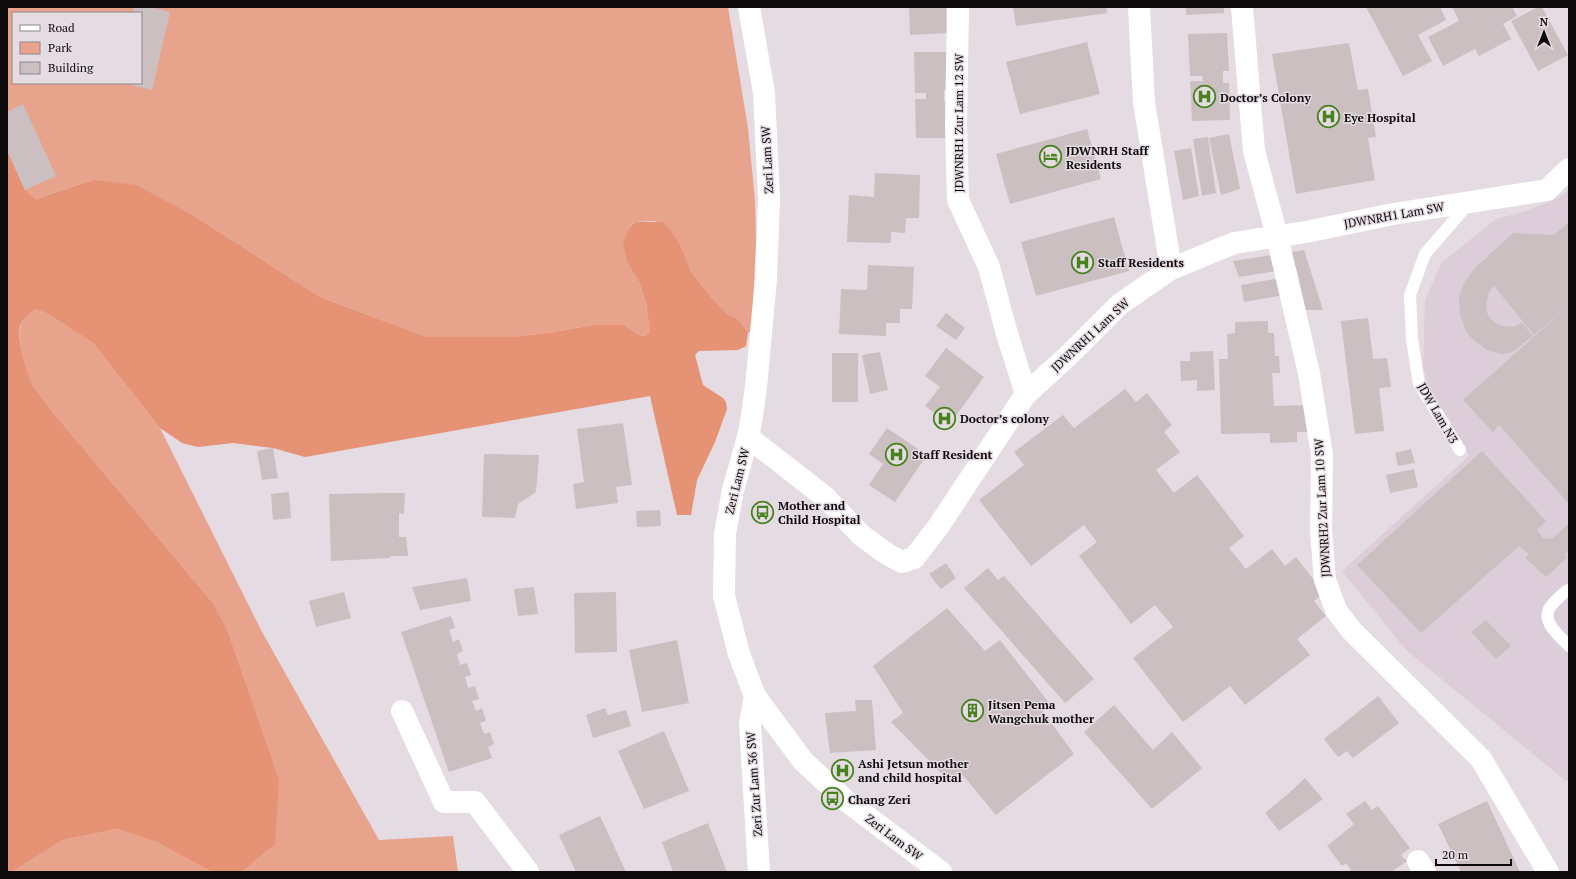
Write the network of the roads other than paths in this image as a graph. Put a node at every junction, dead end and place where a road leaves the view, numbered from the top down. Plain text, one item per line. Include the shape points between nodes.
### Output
1 (749, 7) edge
2 (958, 7) edge
3 (1139, 7) edge
4 (1242, 7) edge
5 (1569, 169) edge
6 (1470, 202) junction
7 (1277, 236) junction
8 (1171, 269) junction
9 (1026, 394) junction
10 (748, 438) junction
11 (1460, 450) dead end
12 (1569, 590) edge
13 (1569, 646) edge
14 (755, 696) junction
15 (402, 710) dead end
16 (528, 872) edge
17 (759, 872) edge
18 (941, 872) edge
19 (1548, 872) edge

1 - 10 street, Zeri Lam SW via 764,92 769,199 766,279 756,387
2 - 9 street, JDWNRH1 Zur Lam 12 SW via 958,200 989,267
3 - 8 street via 1144,102
4 - 7 street, JDWNRH2 Zur Lam 10 SW via 1254,151
5 - 6 street, JDWNRH1 Lam SW via 1547,190
6 - 7 street, JDWNRH1 Lam SW
6 - 11 lane, JDW Lam N3 via 1425,254 1410,294 1412,339 1420,384
7 - 8 street, JDWNRH1 Lam SW via 1234,243
7 - 19 street, JDWNRH2 Zur Lam 10 SW via 1308,373 1322,455 1321,531 1325,580 1336,610 1350,630 1481,759
8 - 9 street, JDWNRH1 Lam SW via 1120,304
9 - 10 street, JDWNRH1 Lam SW via 938,527 914,558 902,562 861,534 825,497
10 - 14 street, Zeri Lam SW via 733,490 725,534 724,596 739,654
12 - 13 lane via 1548,610 1548,617 1550,624
14 - 17 street, Zeri Zur Lam 36 SW via 750,724
14 - 18 street, Zeri Lam SW via 803,761 845,800
15 - 16 street via 444,802 475,802

